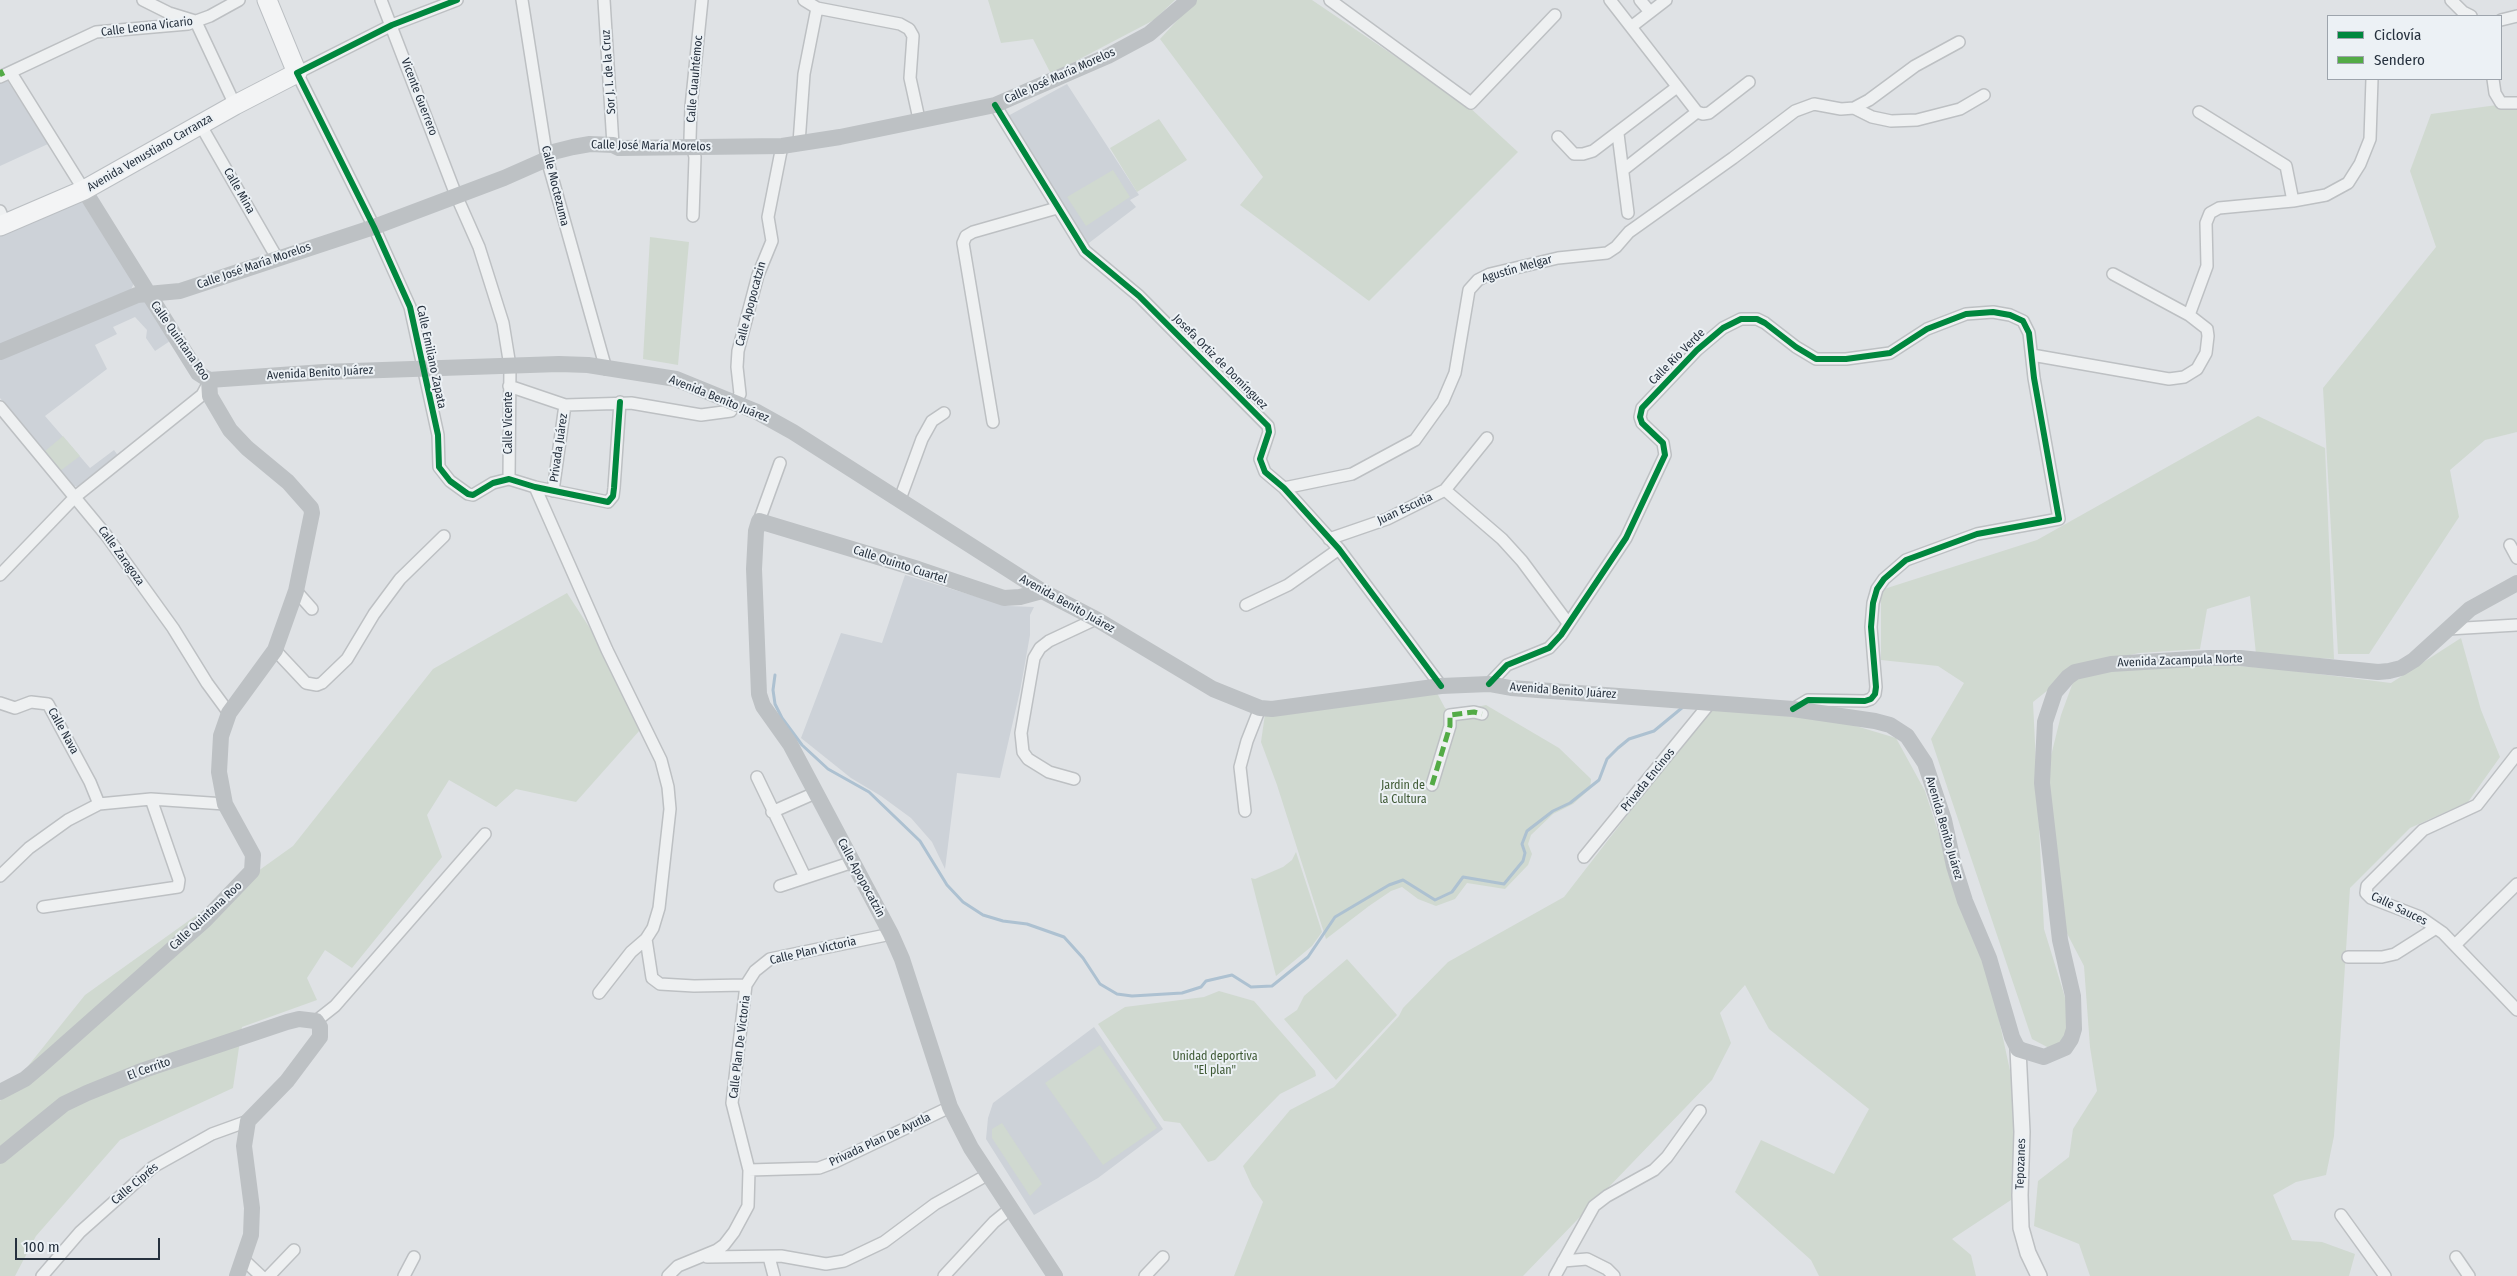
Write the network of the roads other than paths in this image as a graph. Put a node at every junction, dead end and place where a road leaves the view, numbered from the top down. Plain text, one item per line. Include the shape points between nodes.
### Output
1 (143, 0) edge
2 (239, 0) edge
3 (267, 0) edge
4 (382, 0) edge
5 (456, 0) edge
6 (522, 0) edge
7 (604, 0) edge
8 (702, 0) edge
9 (804, 0) edge
10 (1189, 0) edge
11 (1330, 0) edge
12 (1610, 0) edge
13 (1640, 0) edge
14 (1666, 0) edge
15 (2452, 0) edge
16 (817, 8) junction
17 (1650, 12) junction
18 (1556, 14) dead end
19 (2469, 15) edge
20 (2517, 16) edge
21 (2502, 20) edge
22 (196, 22) junction
23 (392, 25) junction
24 (1631, 27) junction
25 (1958, 42) dead end
26 (12, 73) junction
27 (297, 74) junction
28 (0, 77) edge
29 (2372, 80) edge
30 (2493, 80) edge
31 (1749, 82) dead end
32 (1677, 87) junction
33 (1984, 95) dead end
34 (2517, 103) edge
35 (235, 104) junction
36 (995, 105) junction
37 (1854, 108) junction
38 (1696, 112) junction
39 (2199, 112) dead end
40 (919, 119) junction
41 (200, 124) junction
42 (1618, 134) junction
43 (1558, 137) dead end
44 (798, 143) junction
45 (614, 145) junction
46 (782, 146) junction
47 (693, 148) junction
48 (547, 159) junction
49 (1623, 170) junction
50 (84, 190) junction
51 (456, 195) junction
52 (2293, 201) junction
53 (1057, 208) junction
54 (1628, 213) dead end
55 (693, 216) dead end
56 (2, 220) edge
57 (374, 227) junction
58 (277, 258) junction
59 (2114, 274) dead end
60 (148, 295) junction
61 (2189, 315) junction
62 (0, 352) edge
63 (2032, 355) junction
64 (510, 366) junction
65 (422, 368) junction
66 (606, 369) junction
67 (209, 380) junction
68 (509, 386) junction
69 (620, 402) junction
70 (736, 404) junction
71 (565, 405) junction
72 (0, 407) edge
73 (944, 413) dead end
74 (993, 422) dead end
75 (1487, 438) dead end
76 (780, 464) dead end
77 (509, 479) junction
78 (535, 487) junction
79 (1284, 488) junction
80 (1445, 490) junction
81 (553, 491) junction
82 (76, 497) junction
83 (900, 499) junction
84 (759, 522) junction
85 (444, 536) dead end
86 (1329, 539) junction
87 (2510, 545) dead end
88 (1339, 550) junction
89 (2517, 558) edge
90 (0, 574) edge
91 (2517, 583) edge
92 (296, 591) junction
93 (1042, 591) junction
94 (1246, 605) dead end
95 (312, 609) dead end
96 (1096, 619) junction
97 (1568, 623) junction
98 (2517, 625) edge
99 (2448, 629) junction
100 (275, 650) junction
101 (1489, 684) junction
102 (1440, 686) junction
103 (0, 703) edge
104 (1707, 707) junction
105 (1260, 708) junction
106 (1793, 709) junction
107 (229, 713) junction
108 (1482, 714) dead end
109 (2517, 754) edge
110 (757, 777) dead end
111 (1074, 779) dead end
112 (1432, 784) dead end
113 (816, 793) junction
114 (150, 799) junction
115 (99, 804) junction
116 (225, 804) junction
117 (1245, 811) dead end
118 (772, 812) junction
119 (485, 834) dead end
120 (1584, 856) dead end
121 (853, 862) junction
122 (0, 876) edge
123 (805, 878) junction
124 (2517, 884) edge
125 (780, 886) dead end
126 (43, 907) dead end
127 (2436, 928) junction
128 (891, 934) junction
129 (646, 939) junction
130 (2455, 945) junction
131 (2348, 957) dead end
132 (746, 985) junction
133 (599, 993) dead end
134 (2517, 1010) edge
135 (316, 1021) junction
136 (2018, 1049) junction
137 (0, 1092) edge
138 (950, 1107) junction
139 (1700, 1111) dead end
140 (248, 1121) junction
141 (0, 1156) edge
142 (749, 1170) junction
143 (987, 1175) junction
144 (1010, 1209) junction
145 (2341, 1215) dead end
146 (294, 1250) dead end
147 (414, 1257) dead end
148 (701, 1257) junction
149 (769, 1257) junction
150 (2456, 1257) dead end
151 (1164, 1258) dead end
152 (244, 1260) junction
153 (1563, 1261) junction
154 (42, 1276) edge
155 (238, 1276) edge
156 (261, 1276) edge
157 (269, 1276) edge
158 (404, 1276) edge
159 (668, 1276) edge
160 (774, 1276) edge
161 (944, 1276) edge
162 (1055, 1276) edge
163 (1145, 1276) edge
164 (1554, 1276) edge
165 (1614, 1276) edge
166 (2039, 1276) edge
167 (2385, 1276) edge
168 (2469, 1276) edge

1 - 22 street
2 - 22 street, Calle Leona Vicario
3 - 27 main road
4 - 23 street, Vicente Guerrero
5 - 23 street
6 - 48 street, Calle Moctezuma
7 - 45 street, Sor J. I. de la Cruz
8 - 47 street, Calle Cuauhtémoc via 691,107 690,139
9 - 16 street
10 - 36 main road, Calle José María Morelos via 1149,34
11 - 18 street via 1471,103
12 - 24 street
13 - 17 street
14 - 17 street
15 - 19 street
16 - 40 street via 900,24 909,29 913,36 910,78
16 - 44 street via 804,74
17 - 24 street
20 - 21 street
22 - 26 street, Calle Leona Vicario via 96,32
22 - 35 street
23 - 27 street
23 - 51 street, Vicente Guerrero
24 - 32 street
25 - 37 street via 1915,66
26 - 28 street, Calle Leona Vicario
26 - 50 street, Calle Quintana Roo
27 - 35 main road, Avenida Venustiano Carranza
27 - 57 street, Calle Emiliano Zapata
29 - 52 street via 2370,139 2348,184 2326,195
30 - 34 street via 2501,103
31 - 38 street via 1709,113
32 - 38 street
32 - 42 street
33 - 37 street via 1960,109 1917,120 1872,117
35 - 41 main road, Avenida Venustiano Carranza
36 - 40 main road, Calle José María Morelos
36 - 53 street, Josefa Ortiz de Domínguez
37 - 79 street, Agustín Melgar via 1814,104 1794,111 1607,252 1558,258 1490,274 1478,280 1468,297 1455,374 1443,401 1415,440 1352,474
38 - 49 street
39 - 52 street via 2286,166
40 - 44 main road, Calle José María Morelos
41 - 50 main road, Avenida Venustiano Carranza
41 - 58 street, Calle Mina
42 - 43 street via 1583,154 1574,154
42 - 49 street
44 - 46 main road, Calle José María Morelos
45 - 47 main road, Calle José María Morelos via 619,148
45 - 48 main road, Calle José María Morelos via 573,147 553,152
46 - 47 main road, Calle José María Morelos
46 - 70 street, Calle Apopocatzin via 768,217 772,241 758,275 738,351 740,394
47 - 55 street, Calle Cuauhtémoc
48 - 51 main road, Calle José María Morelos
48 - 66 street, Calle Moctezuma
49 - 54 street
50 - 56 main road, Avenida Venustiano Carranza
50 - 60 main road, Calle Quintana Roo
51 - 57 main road, Calle José María Morelos
51 - 64 street, Vicente Guerrero via 492,285
52 - 61 street via 2219,208 2210,213 2206,223 2208,266
53 - 74 street via 973,232 963,243
53 - 79 street, Josefa Ortiz de Domínguez via 1085,251 1139,296 1268,426 1260,459 1264,472
57 - 58 main road, Calle José María Morelos
57 - 65 street, Calle Emiliano Zapata via 410,307
58 - 60 main road, Calle José María Morelos via 180,291
59 - 61 street
60 - 62 main road, Calle José María Morelos via 137,295
60 - 67 main road, Calle Quintana Roo via 198,372
61 - 63 street via 2206,329 2208,345 2197,369 2184,378 2147,376
63 - 97 street, Calle Río Verde via 2029,333 2023,322 1994,312 1966,314 1927,329 1890,353 1846,360 1816,359 1757,319 1741,319 1722,328 1642,408 1642,423 1663,443 1663,461 1626,538
63 - 106 street via 2059,519 1977,534 1906,560 1884,579 1873,603 1871,627 1875,694 1865,701 1808,700
64 - 65 main road, Avenida Benito Juárez
64 - 66 main road, Avenida Benito Juárez via 560,364
64 - 68 street, Calle Vicente
65 - 67 main road, Avenida Benito Juárez
65 - 77 street, Calle Emiliano Zapata via 438,435 441,472 464,492 473,495 493,483
66 - 70 main road, Avenida Benito Juárez via 676,379
67 - 82 street via 202,395
67 - 92 main road, Calle Quintana Roo via 210,396 230,430 288,482 311,508 312,520
68 - 71 street
68 - 77 street, Calle Vicente
69 - 70 street via 701,415 731,411
69 - 71 street
69 - 81 street via 611,499 604,502
70 - 83 main road, Avenida Benito Juárez via 793,432
71 - 81 street, Privada Juárez
72 - 82 street, Calle Zaragoza
73 - 83 street via 932,421 922,440
75 - 80 street, Juan Escutia
76 - 84 street, Calle Apopocatzin
77 - 78 street
78 - 81 street
78 - 129 street via 607,650 661,760 668,788 670,809 658,908 653,928
79 - 86 street, Josefa Ortiz de Domínguez
80 - 86 street, Juan Escutia via 1387,519
80 - 97 street via 1522,561
82 - 90 street
82 - 107 street, Calle Zaragoza via 173,628
83 - 93 main road, Avenida Benito Juárez
84 - 93 main road, Calle Quinto Cuartel via 1004,598
84 - 113 main road, Calle Apopocatzin via 754,569 759,694 763,706 790,744
85 - 100 street via 400,579 347,659 322,683 306,683
86 - 88 street, Josefa Ortiz de Domínguez
87 - 89 street
88 - 94 street via 1288,585
88 - 102 street, Josefa Ortiz de Domínguez
91 - 99 main road, Avenida Zacampula Norte via 2470,609
92 - 95 street
92 - 100 main road, Calle Quintana Roo
93 - 96 main road, Avenida Benito Juárez
96 - 105 main road, Avenida Benito Juárez via 1213,689
96 - 111 street via 1040,648 1034,658 1021,733 1023,752 1028,759 1049,772
97 - 101 street, Calle Río Verde via 1549,648 1507,665
98 - 99 street
99 - 136 main road, Avenida Zacampula Norte via 2408,664 2389,671 2209,658 2111,664 2075,672 2068,678 2055,692 2045,722 2042,783 2060,940 2073,996 2074,1029 2068,1044 2056,1054 2044,1058
100 - 107 main road, Calle Quintana Roo
101 - 102 main road, Avenida Benito Juárez
101 - 104 main road, Avenida Benito Juárez
102 - 105 main road, Avenida Benito Juárez
103 - 115 street, Calle Nava via 15,708 31,702 48,704
104 - 106 main road, Avenida Benito Juárez
104 - 120 street, Privada Encinos
105 - 117 street via 1240,767
106 - 136 main road, Avenida Benito Juárez via 1890,725 1907,736 1920,753 1938,802 1965,901 1989,958 2006,1022
107 - 116 main road, Calle Quintana Roo via 220,736 218,762
108 - 112 street via 1450,715 1450,726
109 - 127 street, Calle Sauces via 2477,805 2468,812 2423,830 2367,886 2366,893 2370,898 2420,917
110 - 118 street
113 - 118 street
113 - 121 main road, Calle Apopocatzin
114 - 115 street
114 - 116 street
114 - 126 street via 179,880 178,888
115 - 122 street via 68,820 29,848
116 - 137 main road, Calle Quintana Roo via 253,855 251,872 205,920 45,1062 25,1079
118 - 123 street
119 - 135 street via 335,1006
121 - 123 street
121 - 128 main road, Calle Apopocatzin
123 - 125 street
124 - 130 street
127 - 130 street, Calle Sauces
127 - 131 street via 2395,954
128 - 132 street, Calle Plan Victoria via 770,959 755,970
128 - 138 main road, Calle Apopocatzin
129 - 132 street via 652,978 660,984
129 - 133 street
130 - 134 street, Calle Sauces
132 - 142 street, Calle Plan De Victoria via 732,1103
135 - 140 main road via 320,1037 288,1082
135 - 141 main road, El Cerrito via 299,1019 286,1022 144,1070 87,1093 64,1104
136 - 166 street, Tepozanes via 2022,1228 2028,1253
138 - 142 street, Privada Plan De Ayutla via 819,1168
138 - 143 main road, Calle Apopocatzin
139 - 153 street via 1654,1170 1594,1206
140 - 152 main road via 244,1146 252,1214 251,1235
140 - 154 street, Calle Ciprés via 212,1134 153,1167 80,1232
142 - 148 street, Calle Plan De Victoria via 748,1206 734,1232 717,1250
143 - 144 main road, Calle Apopocatzin
143 - 149 street via 934,1204 884,1242 844,1261 819,1264 788,1256
144 - 161 street
144 - 162 main road, Calle Apopocatzin
145 - 167 street
146 - 157 street
147 - 158 street
148 - 149 street
148 - 159 street, Calle Plan De Victoria via 678,1266
149 - 160 street
150 - 168 street
151 - 163 street
152 - 155 main road
152 - 156 street
153 - 164 street
153 - 165 street via 1587,1259

